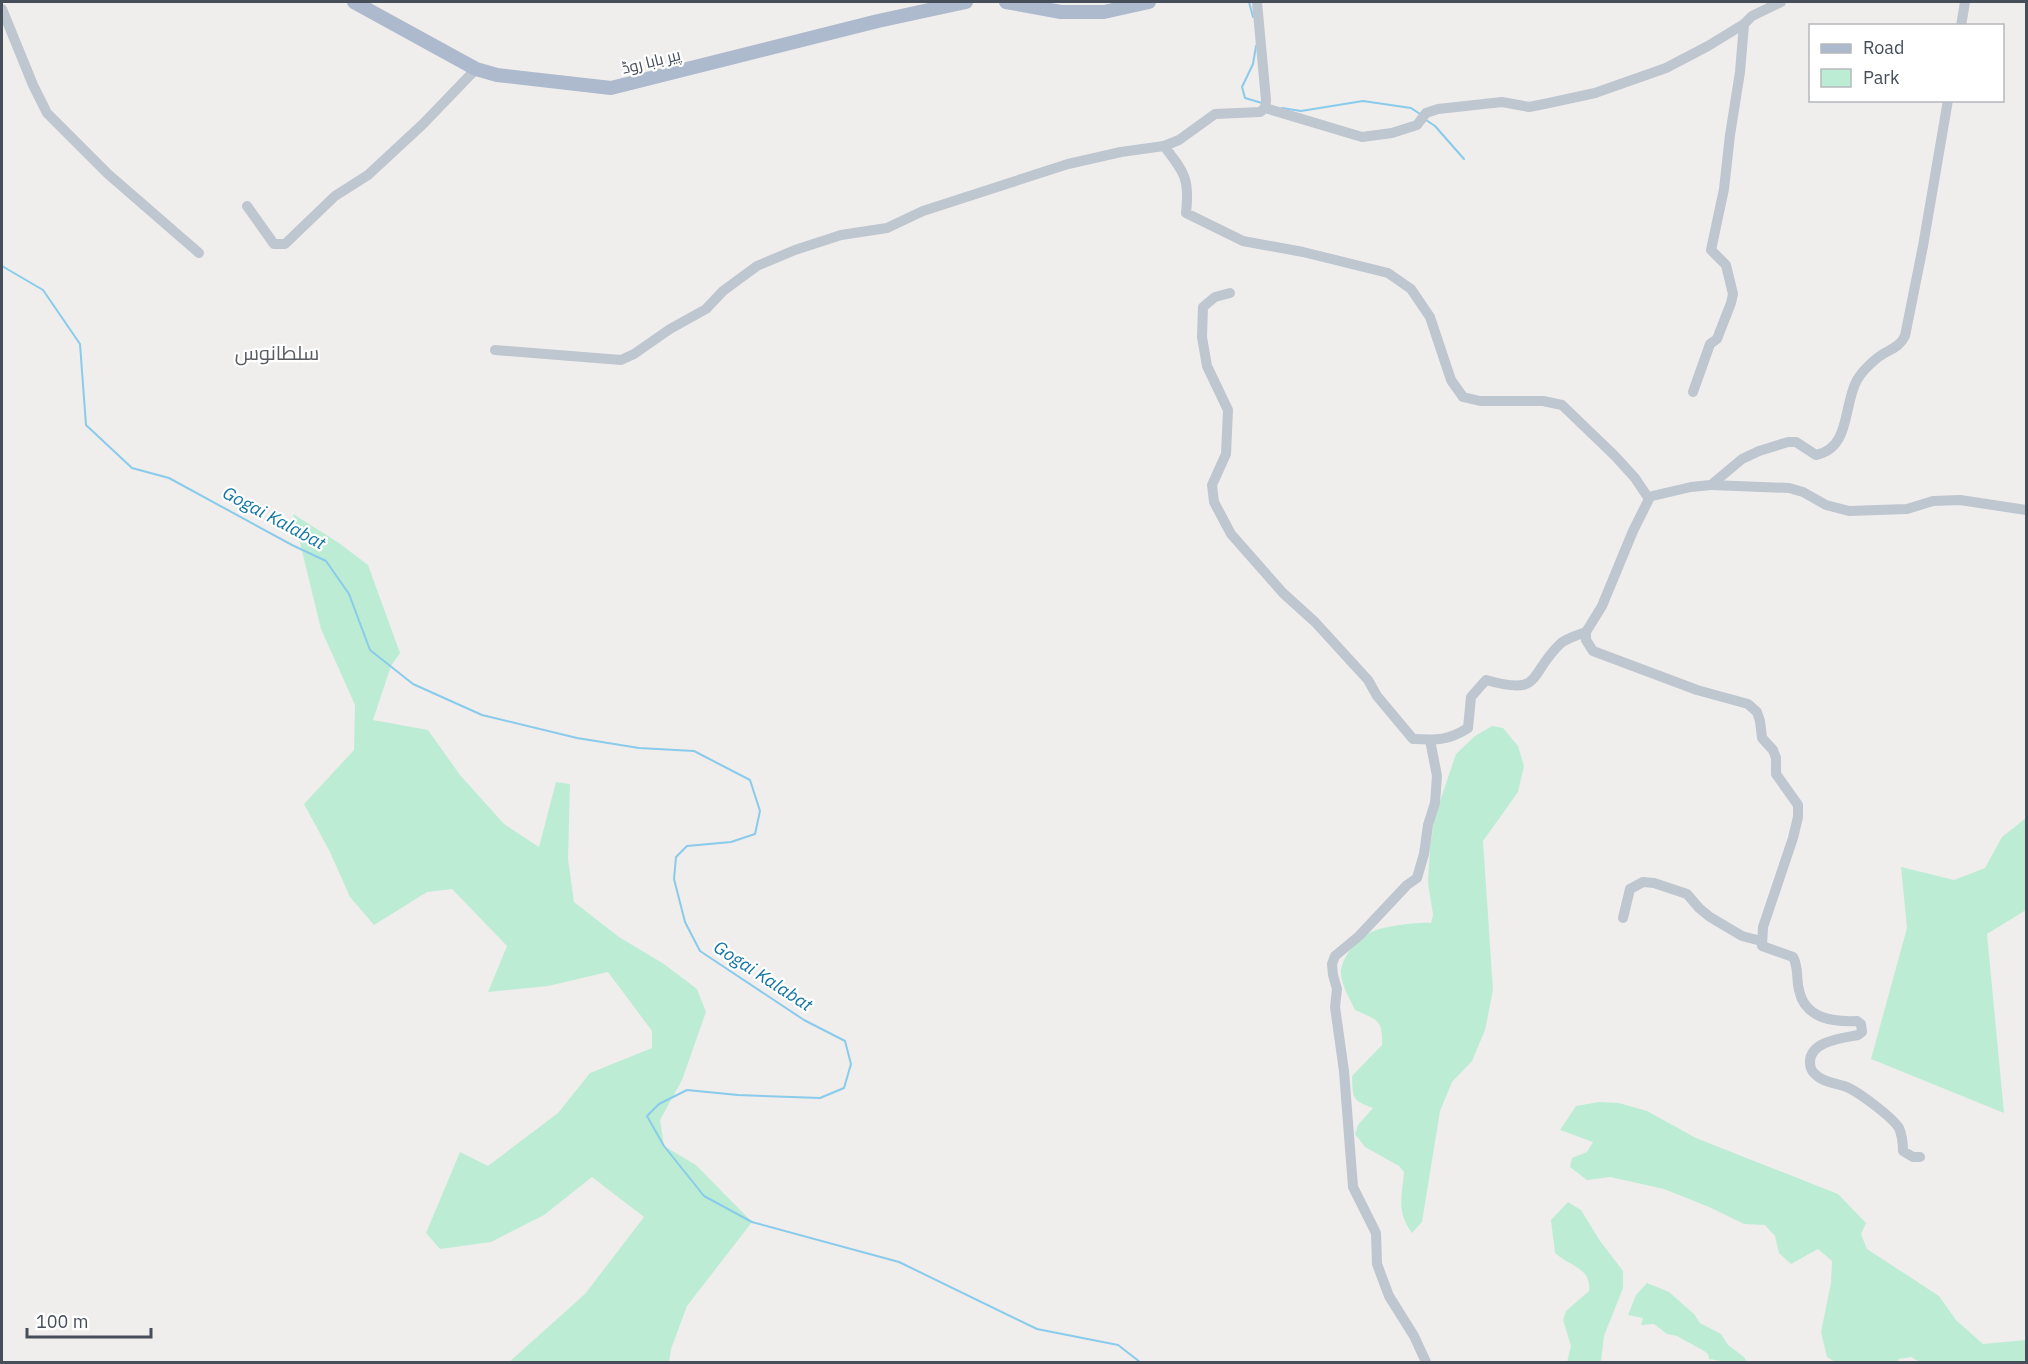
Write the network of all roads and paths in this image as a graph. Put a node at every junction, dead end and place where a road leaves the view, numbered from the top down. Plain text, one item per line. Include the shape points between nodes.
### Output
1 (354, 2) edge
2 (966, 2) edge
3 (1006, 2) edge
4 (1149, 2) edge
5 (1257, 2) edge
6 (1781, 2) edge
7 (1965, 2) edge
8 (2, 9) edge
9 (1744, 24) junction
10 (1961, 24) edge
11 (476, 69) junction
12 (1948, 102) edge
13 (1265, 108) junction
14 (1164, 146) junction
15 (247, 206) dead end
16 (199, 253) dead end
17 (1230, 293) dead end
18 (495, 350) dead end
19 (1693, 392) dead end
20 (1711, 485) junction
21 (1647, 497) junction
22 (2026, 510) edge
23 (1586, 632) junction
24 (1430, 740) junction
25 (1623, 918) dead end
26 (1761, 941) junction
27 (1920, 1157) dead end
28 (1426, 1362) edge

1 - 11 main road, پیر بابا روڈ
2 - 11 main road, پیر بابا روڈ via 611,88 497,75
3 - 4 main road via 1061,12 1104,12
5 - 13 street
6 - 9 street
7 - 10 street
8 - 16 street via 47,113 108,174
9 - 13 street via 1666,68 1595,93 1529,107 1502,102 1438,109 1426,113 1417,125 1392,133 1362,137
9 - 19 street via 1724,189 1711,250 1726,265 1733,294
11 - 15 street via 368,175 335,196 285,244 274,244
12 - 20 street via 1923,246 1901,344 1876,359 1857,380 1834,447 1816,454 1796,442 1759,450
13 - 14 street via 1260,112 1215,114
14 - 18 street via 1068,164 923,211 887,228 840,235 795,250 757,266 706,309 621,360
14 - 21 street via 1184,171 1189,193 1186,213 1243,241 1388,273 1411,289 1430,317 1451,380 1463,397 1562,405 1615,456
17 - 24 street via 1215,297 1203,307 1207,366 1228,410 1226,454 1212,486 1214,502 1231,534 1368,680 1413,739
20 - 21 street
20 - 22 street via 1790,488 1849,511 1907,509 1933,501 1960,500
21 - 23 street via 1602,606
23 - 24 street via 1561,643 1526,685 1512,687 1486,680 1471,697 1468,728 1455,736
23 - 26 street via 1593,651 1697,690 1748,704 1757,712 1762,738 1776,758 1776,774 1798,805 1793,838
24 - 28 street via 1437,776 1417,878 1335,956 1332,964 1353,1187 1376,1233 1377,1264 1389,1296
25 - 26 street via 1630,889 1643,882 1654,883 1687,894 1710,917 1742,936
26 - 27 street via 1762,946 1793,957 1799,990 1809,1010 1834,1022 1857,1021 1862,1028 1858,1035 1830,1041 1816,1049 1810,1057 1811,1070 1819,1078 1849,1088 1872,1105 1899,1129 1903,1151

